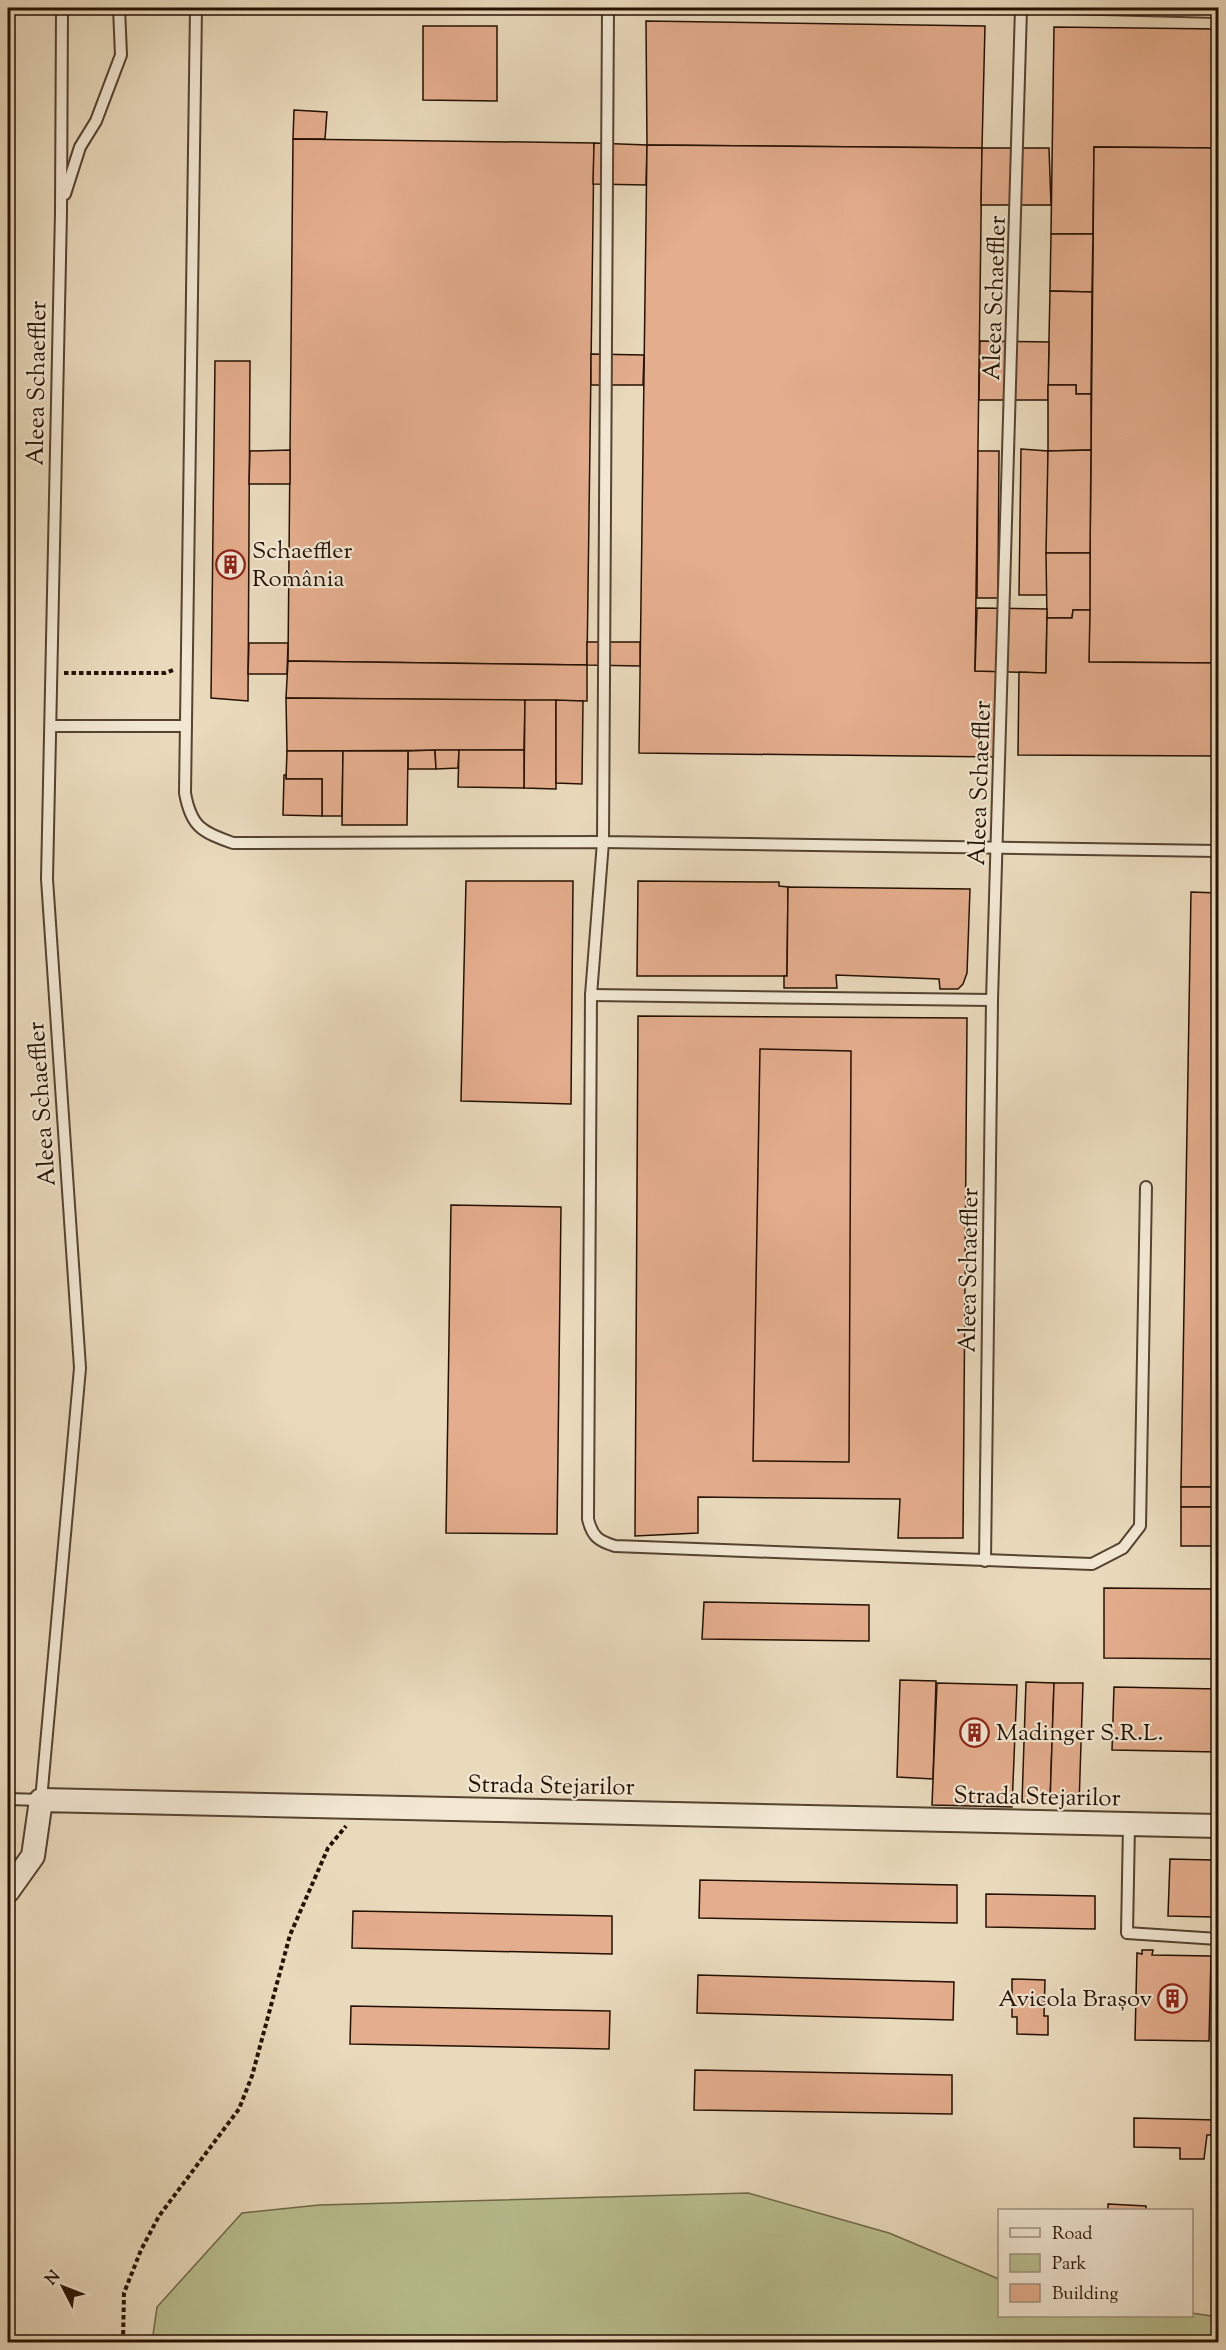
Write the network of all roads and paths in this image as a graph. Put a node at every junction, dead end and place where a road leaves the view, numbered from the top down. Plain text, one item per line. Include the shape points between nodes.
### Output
1 (62, 8) edge
2 (119, 8) edge
3 (196, 8) edge
4 (608, 8) edge
5 (629, 8) edge
6 (819, 8) edge
7 (944, 8) edge
8 (1021, 8) edge
9 (1064, 8) edge
10 (1218, 12) edge
11 (60, 212) junction
12 (186, 664) junction
13 (52, 674) junction
14 (51, 726) junction
15 (186, 726) junction
16 (603, 842) junction
17 (998, 847) junction
18 (1218, 851) edge
19 (591, 995) junction
20 (992, 1000) junction
21 (1146, 1187) dead end
22 (985, 1561) junction
23 (8, 1799) edge
24 (41, 1800) junction
25 (362, 1808) junction
26 (1129, 1825) junction
27 (1218, 1826) edge
28 (8, 1891) edge
29 (1218, 1939) edge
30 (123, 2343) edge

1 - 11 lane, Aleea Schaeffler
2 - 11 lane via 121,55 96,121 80,147
3 - 12 lane
4 - 16 lane
5 - 6 lane
6 - 7 lane
8 - 17 lane, Aleea Schaeffler
9 - 10 lane
11 - 13 lane, Aleea Schaeffler
12 - 13 path via 165,673
12 - 15 lane
13 - 14 lane, Aleea Schaeffler
14 - 15 lane
14 - 24 lane, Aleea Schaeffler via 47,879 80,1368
15 - 16 lane via 185,793 189,815 204,832 233,843
16 - 17 lane
16 - 19 lane
17 - 18 lane
17 - 20 lane, Aleea Schaeffler
19 - 20 lane
19 - 22 lane via 588,1519 592,1535 615,1546
20 - 22 lane, Aleea Schaeffler
21 - 22 lane via 1140,1526 1123,1548 1092,1564
23 - 24 lane
24 - 25 street, Strada Stejarilor
24 - 28 street via 33,1856
25 - 26 street, Strada Stejarilor
25 - 30 path via 328,1848 290,1935 252,2076 238,2109 159,2216 141,2250 124,2293
26 - 27 street, Strada Stejarilor
26 - 29 lane via 1127,1933

